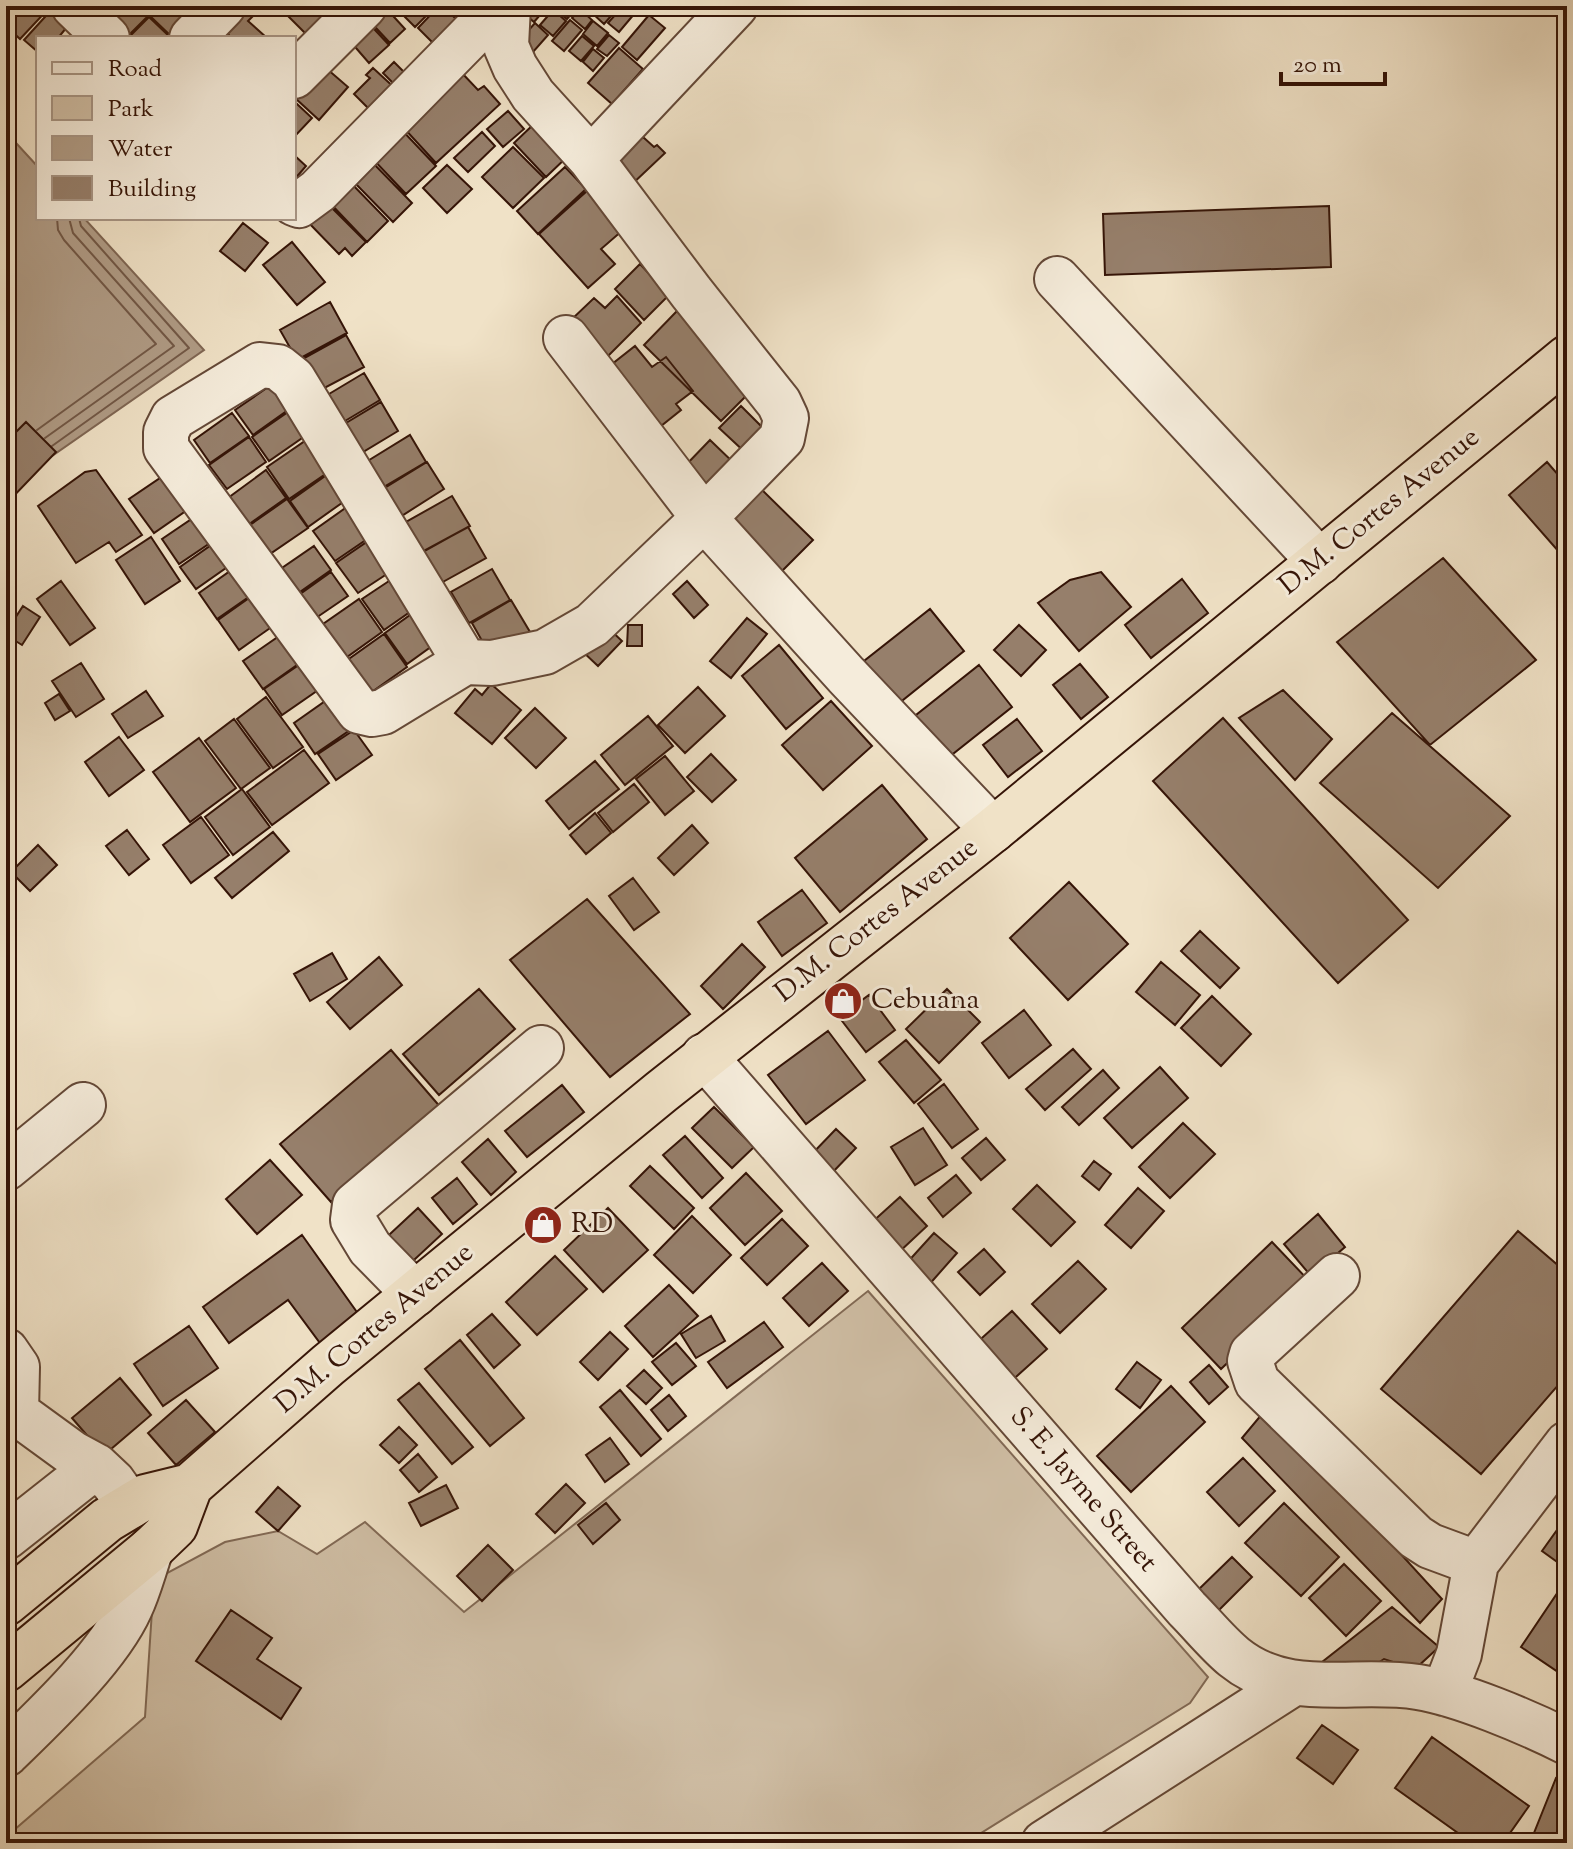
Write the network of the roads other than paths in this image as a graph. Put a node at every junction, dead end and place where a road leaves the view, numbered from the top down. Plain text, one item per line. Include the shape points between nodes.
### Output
1 (223, 6) edge
2 (364, 6) edge
3 (506, 6) edge
4 (735, 6) edge
5 (194, 36) edge
6 (296, 74) edge
7 (591, 159) junction
8 (296, 204) edge
9 (1057, 279) dead end
10 (566, 338) dead end
11 (1565, 364) edge
12 (704, 518) junction
13 (1320, 562) junction
14 (465, 662) junction
15 (993, 830) junction
16 (541, 1048) dead end
17 (704, 1056) junction
18 (83, 1105) dead end
19 (6, 1168) edge
20 (1337, 1276) dead end
21 (415, 1294) junction
22 (6, 1351) edge
23 (11, 1409) edge
24 (1567, 1444) edge
25 (96, 1466) junction
26 (190, 1486) junction
27 (130, 1506) junction
28 (6, 1537) edge
29 (151, 1549) junction
30 (1476, 1563) junction
31 (6, 1603) edge
32 (6, 1669) edge
33 (1292, 1684) junction
34 (1444, 1693) junction
35 (1567, 1742) edge
36 (6, 1754) edge
37 (1044, 1843) edge

1 - 5 street
2 - 6 street
3 - 7 street via 506,46 515,67
3 - 8 street via 318,191
4 - 7 street
7 - 12 street via 786,418 782,438
9 - 13 street
10 - 12 street
11 - 13 highway, D.M. Cortes Avenue
12 - 14 street via 592,625 545,652 492,663
12 - 15 street
13 - 15 highway, D.M. Cortes Avenue
14 - 14 street via 383,712 359,711 166,448 173,418 260,365 278,367 293,379
15 - 17 highway, D.M. Cortes Avenue
16 - 21 street via 355,1205 353,1220 370,1248
17 - 21 highway, D.M. Cortes Avenue
17 - 33 street, S. E. Jayme Street via 1187,1609 1234,1657
18 - 19 street
20 - 30 street via 1252,1354 1257,1382 1416,1537
21 - 26 highway, D.M. Cortes Avenue
22 - 23 street via 17,1367
23 - 25 street
24 - 30 street
25 - 27 street
25 - 28 street
26 - 27 highway, D.M. Cortes Avenue
26 - 29 highway, D.M. Cortes Avenue via 175,1526
27 - 31 highway, D.M. Cortes Avenue
29 - 32 highway, D.M. Cortes Avenue
29 - 36 street via 130,1610 109,1641 58,1704
30 - 34 street via 1459,1654
33 - 34 street, S. E. Jayme Street via 1416,1687
33 - 37 street
34 - 35 street, S. E. Jayme Street

